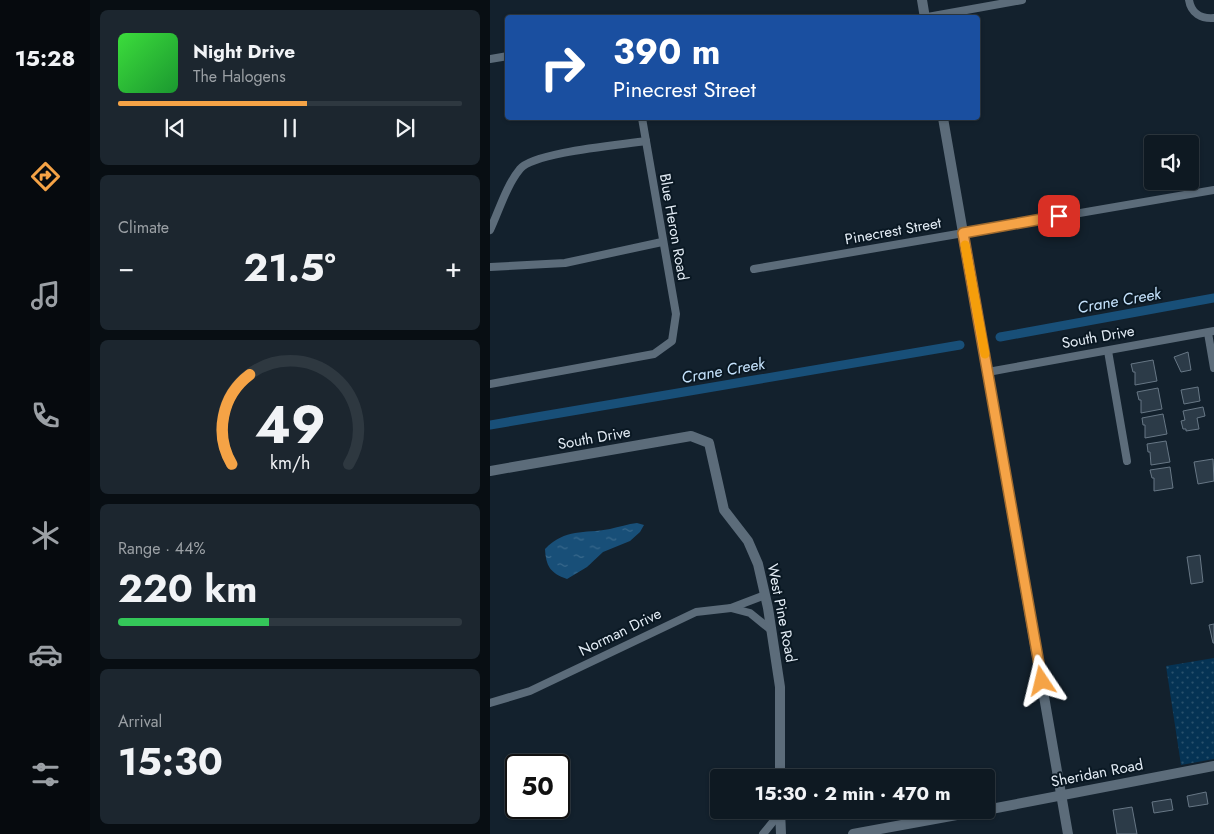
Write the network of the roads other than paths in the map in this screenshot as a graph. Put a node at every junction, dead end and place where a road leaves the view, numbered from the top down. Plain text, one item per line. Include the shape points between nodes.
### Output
1 (922, 0) edge
2 (1022, 0) edge
3 (1189, 0) edge
4 (924, 15) edge
5 (936, 15) edge
6 (1214, 18) edge
7 (505, 56) edge
8 (490, 59) edge
9 (642, 120) edge
10 (943, 120) edge
11 (646, 141) junction
12 (1214, 190) edge
13 (490, 230) edge
14 (963, 233) junction
15 (662, 242) junction
16 (490, 267) edge
17 (754, 269) dead end
18 (1211, 332) edge
19 (1108, 351) junction
20 (1214, 368) edge
21 (988, 372) junction
22 (490, 384) edge
23 (703, 439) joint
24 (1127, 461) dead end
25 (490, 471) edge
26 (765, 595) junction
27 (731, 608) junction
28 (771, 630) junction
29 (490, 703) edge
30 (1214, 766) edge
31 (780, 769) edge
32 (1062, 796) junction
33 (995, 808) edge
34 (774, 819) edge
35 (781, 819) edge
36 (936, 819) edge
37 (763, 834) edge
38 (782, 834) edge
39 (854, 834) edge
40 (1068, 834) edge

1 - 4 street
2 - 5 street
3 - 6 street via 1199,16
7 - 8 street
9 - 11 street, Blue Heron Road
10 - 14 street
11 - 13 street via 538,158 521,167
11 - 15 street, Blue Heron Road
12 - 14 street, Pinecrest Street
14 - 17 street, Pinecrest Street
14 - 21 street
15 - 16 street via 565,263
15 - 22 street, Blue Heron Road via 676,314 672,342 654,354
18 - 19 street, South Drive
18 - 20 street
19 - 21 street, South Drive
19 - 24 street
21 - 32 street
23 - 25 street, South Drive via 692,436
23 - 26 street, West Pine Road via 709,443 713,453 724,510 748,541 758,564
26 - 27 street, Norman Drive
26 - 28 street, West Pine Road
27 - 28 street via 750,613
27 - 29 street, Norman Drive via 696,612 530,691
28 - 31 street, West Pine Road via 780,687
30 - 32 street, Sheridan Road
32 - 33 street, Sheridan Road
32 - 40 street
34 - 37 street
35 - 38 street
36 - 39 street, Sheridan Road

